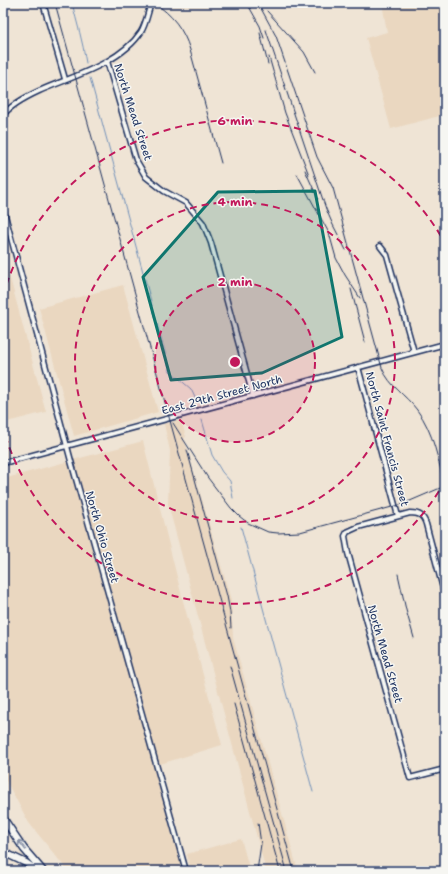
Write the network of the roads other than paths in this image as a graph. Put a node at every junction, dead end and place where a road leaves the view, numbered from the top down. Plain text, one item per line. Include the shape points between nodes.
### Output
1 (44, 3) edge
2 (151, 3) edge
3 (107, 61) junction
4 (65, 79) junction
5 (3, 115) edge
6 (3, 208) edge
7 (380, 246) dead end
8 (445, 344) edge
9 (414, 352) junction
10 (358, 367) junction
11 (253, 396) junction
12 (67, 446) junction
13 (3, 463) edge
14 (398, 516) junction
15 (445, 596) edge
16 (445, 769) edge
17 (3, 818) edge
18 (3, 852) edge
19 (37, 871) edge
20 (43, 871) edge
21 (186, 871) edge

1 - 4 street
2 - 3 street via 142,30 132,44
3 - 4 street
3 - 11 street, North Mead Street via 136,160 146,177 186,203 203,223 211,243
4 - 5 street via 23,99
6 - 12 street, North Ohio Street
7 - 9 street via 387,254
8 - 9 street, East 29th Street North
9 - 10 street, East 29th Street North
10 - 11 street, East 29th Street North
10 - 14 street, North Saint Francis Street
11 - 12 street, East 29th Street North
12 - 13 street, East 29th Street North
12 - 21 street, North Ohio Street
14 - 15 street, North Saint Francis Street via 417,513 424,518
14 - 16 street, North Mead Street via 351,529 346,534 345,542 410,778
20 -> 17 highway
18 - 19 highway

